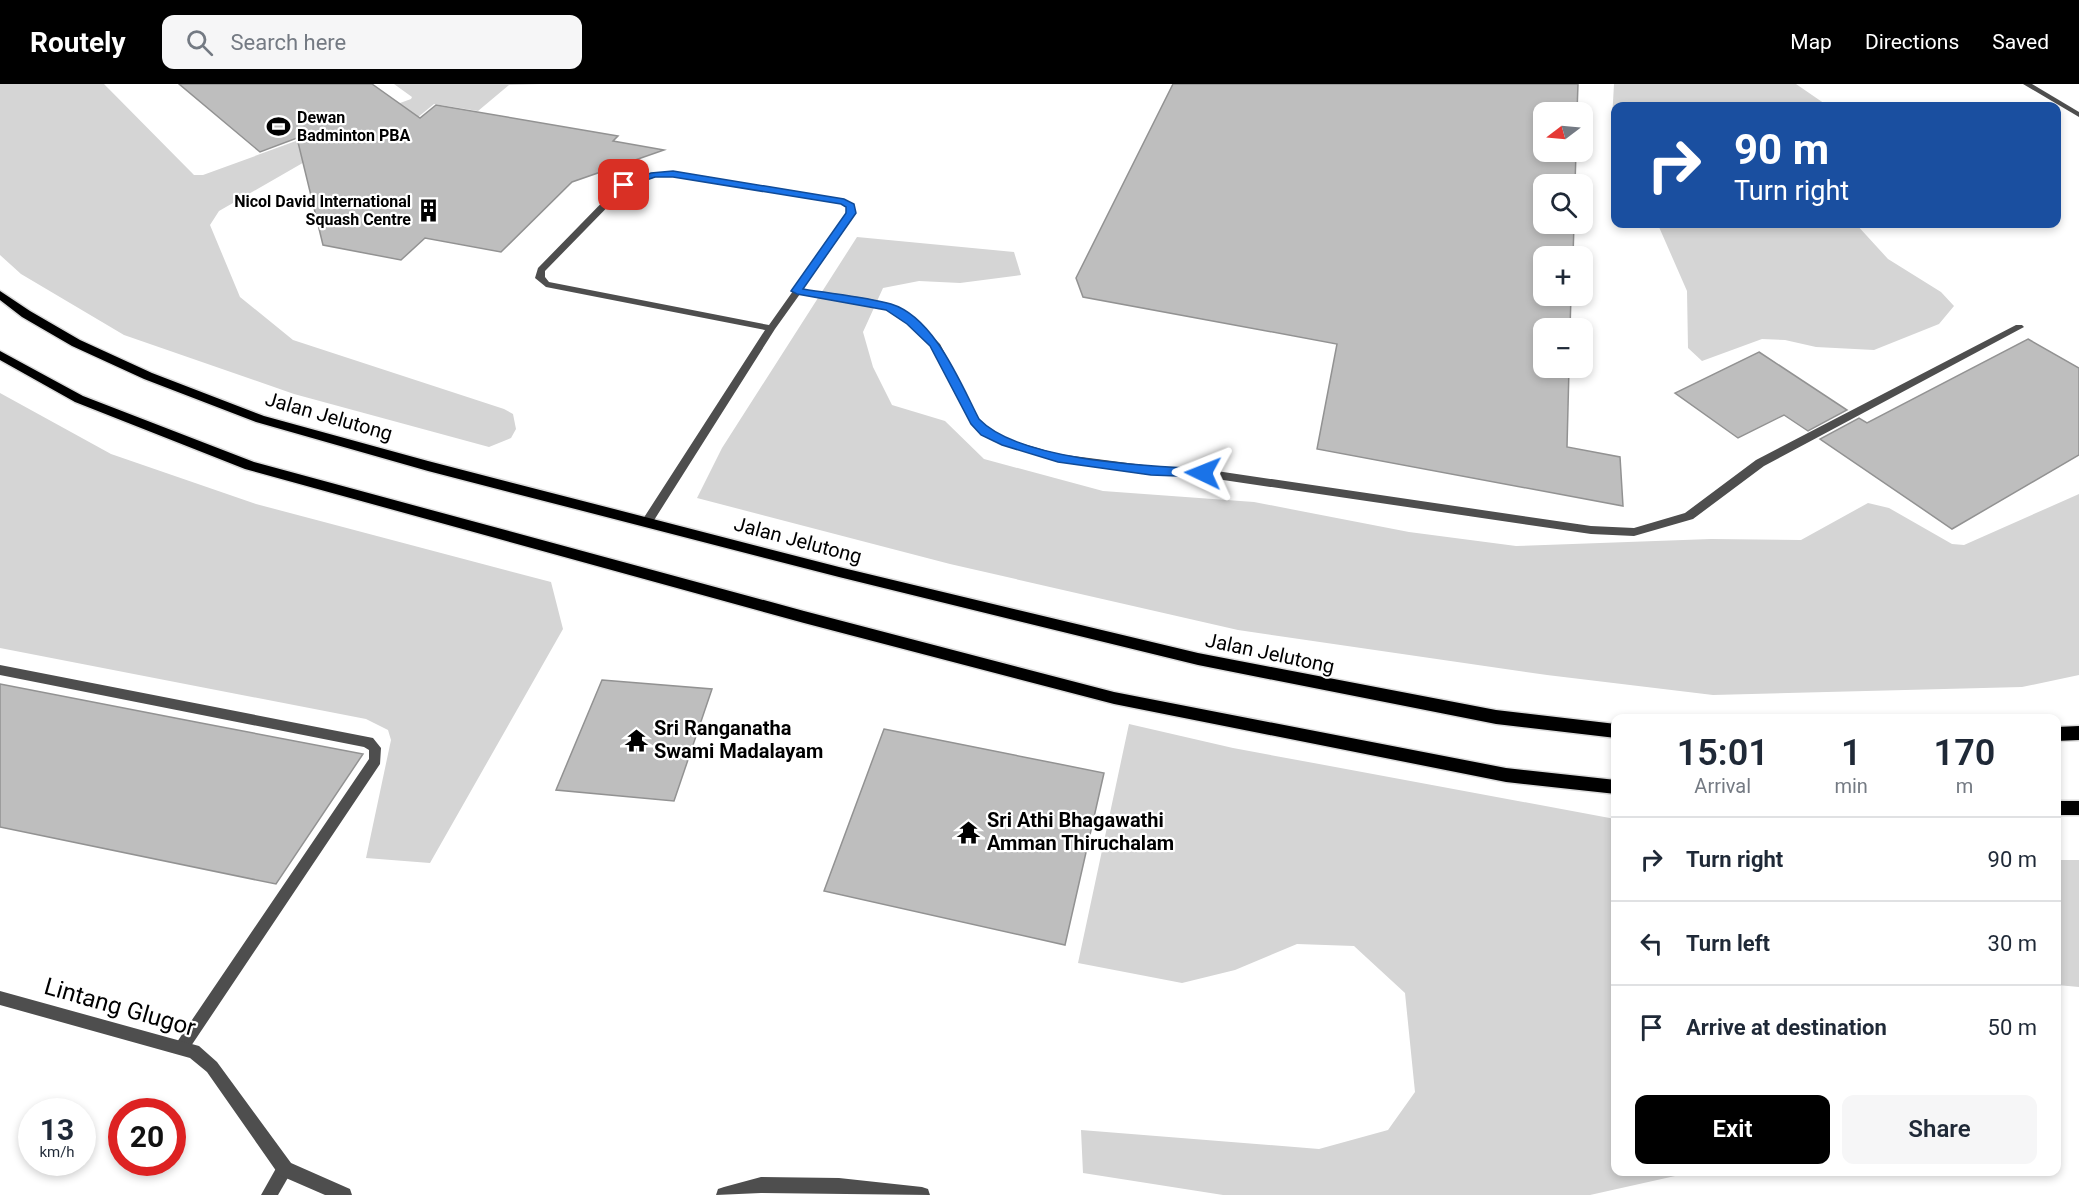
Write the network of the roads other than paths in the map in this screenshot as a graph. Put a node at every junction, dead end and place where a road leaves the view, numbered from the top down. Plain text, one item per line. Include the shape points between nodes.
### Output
1 (2027, 84) edge
2 (2057, 102) edge
3 (2061, 104) edge
4 (2079, 115) edge
5 (797, 291) junction
6 (0, 294) edge
7 (2019, 327) dead end
8 (771, 328) junction
9 (0, 355) edge
10 (647, 522) junction
11 (0, 670) edge
12 (1611, 730) edge
13 (2079, 733) edge
14 (2061, 734) edge
15 (1611, 786) edge
16 (2061, 808) edge
17 (2079, 808) edge
18 (0, 998) edge
19 (182, 1047) junction
20 (285, 1169) junction
21 (269, 1195) edge
22 (344, 1195) edge
23 (724, 1195) edge
24 (922, 1195) edge

1 - 2 street
3 - 4 street
5 - 7 street via 889,307 911,321 935,344 966,406 985,432 1058,458 1203,473 1592,530 1634,532 1689,516 1760,463
5 - 8 street
5 - 8 street via 848,219 851,206 844,201 673,174 654,175 624,185 541,270 540,278 546,284
6 - 10 main road, Jalan Jelutong via 76,343 148,376 260,419
8 - 10 street
9 - 15 main road via 79,399 250,466 784,611 1114,698 1506,775
10 - 12 main road, Jalan Jelutong via 1198,659 1496,717
11 - 19 street via 368,742 375,748 375,760
13 - 14 main road
16 - 17 main road
18 - 19 street, Lintang Glugor
19 - 20 street, Lintang Glugor via 194,1051 212,1067
20 - 21 street
20 - 22 street
23 - 24 street via 761,1185 839,1186

